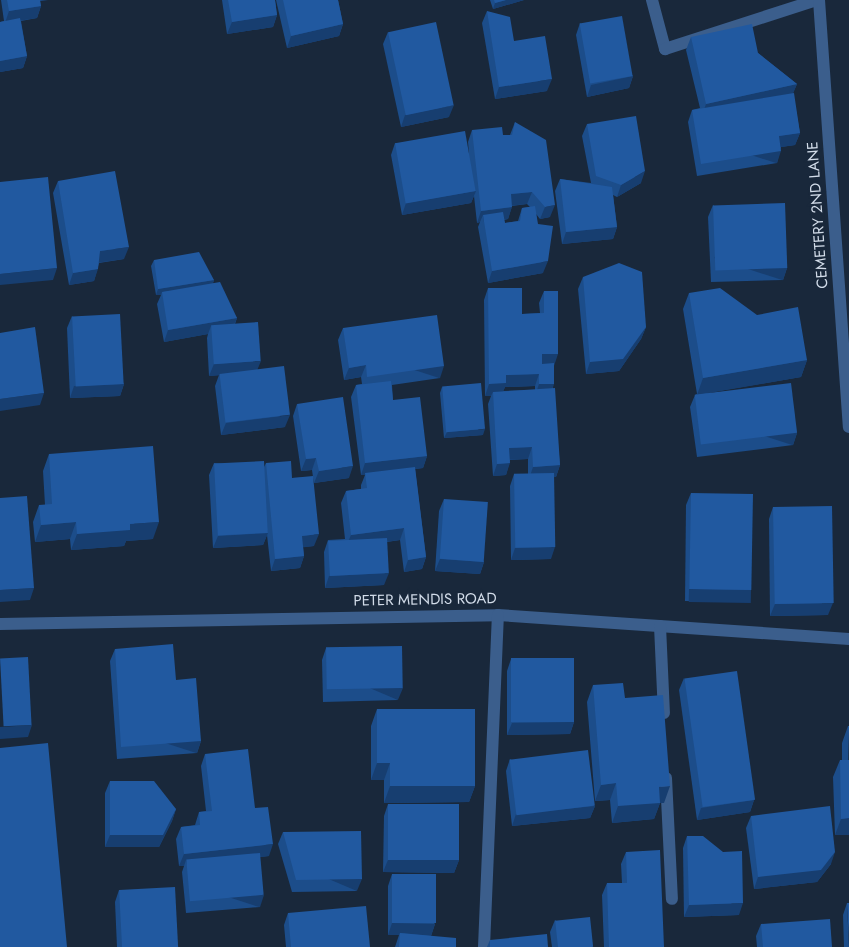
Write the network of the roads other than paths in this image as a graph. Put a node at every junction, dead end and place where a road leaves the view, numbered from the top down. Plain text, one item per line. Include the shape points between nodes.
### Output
1 (652, 0) edge
2 (818, 0) edge
3 (849, 427) edge
4 (498, 615) junction
5 (0, 624) edge
6 (660, 626) junction
7 (849, 639) edge
8 (664, 724) edge
9 (666, 763) edge
10 (672, 899) dead end
11 (484, 947) edge

1 - 2 street via 665,49
2 - 3 street, CEMETERY 2ND LANE
4 - 5 street, PETER MENDIS ROAD
4 - 6 street, PETER MENDIS ROAD
4 - 11 street
6 - 7 street, PETER MENDIS ROAD
6 - 8 street
9 - 10 street

